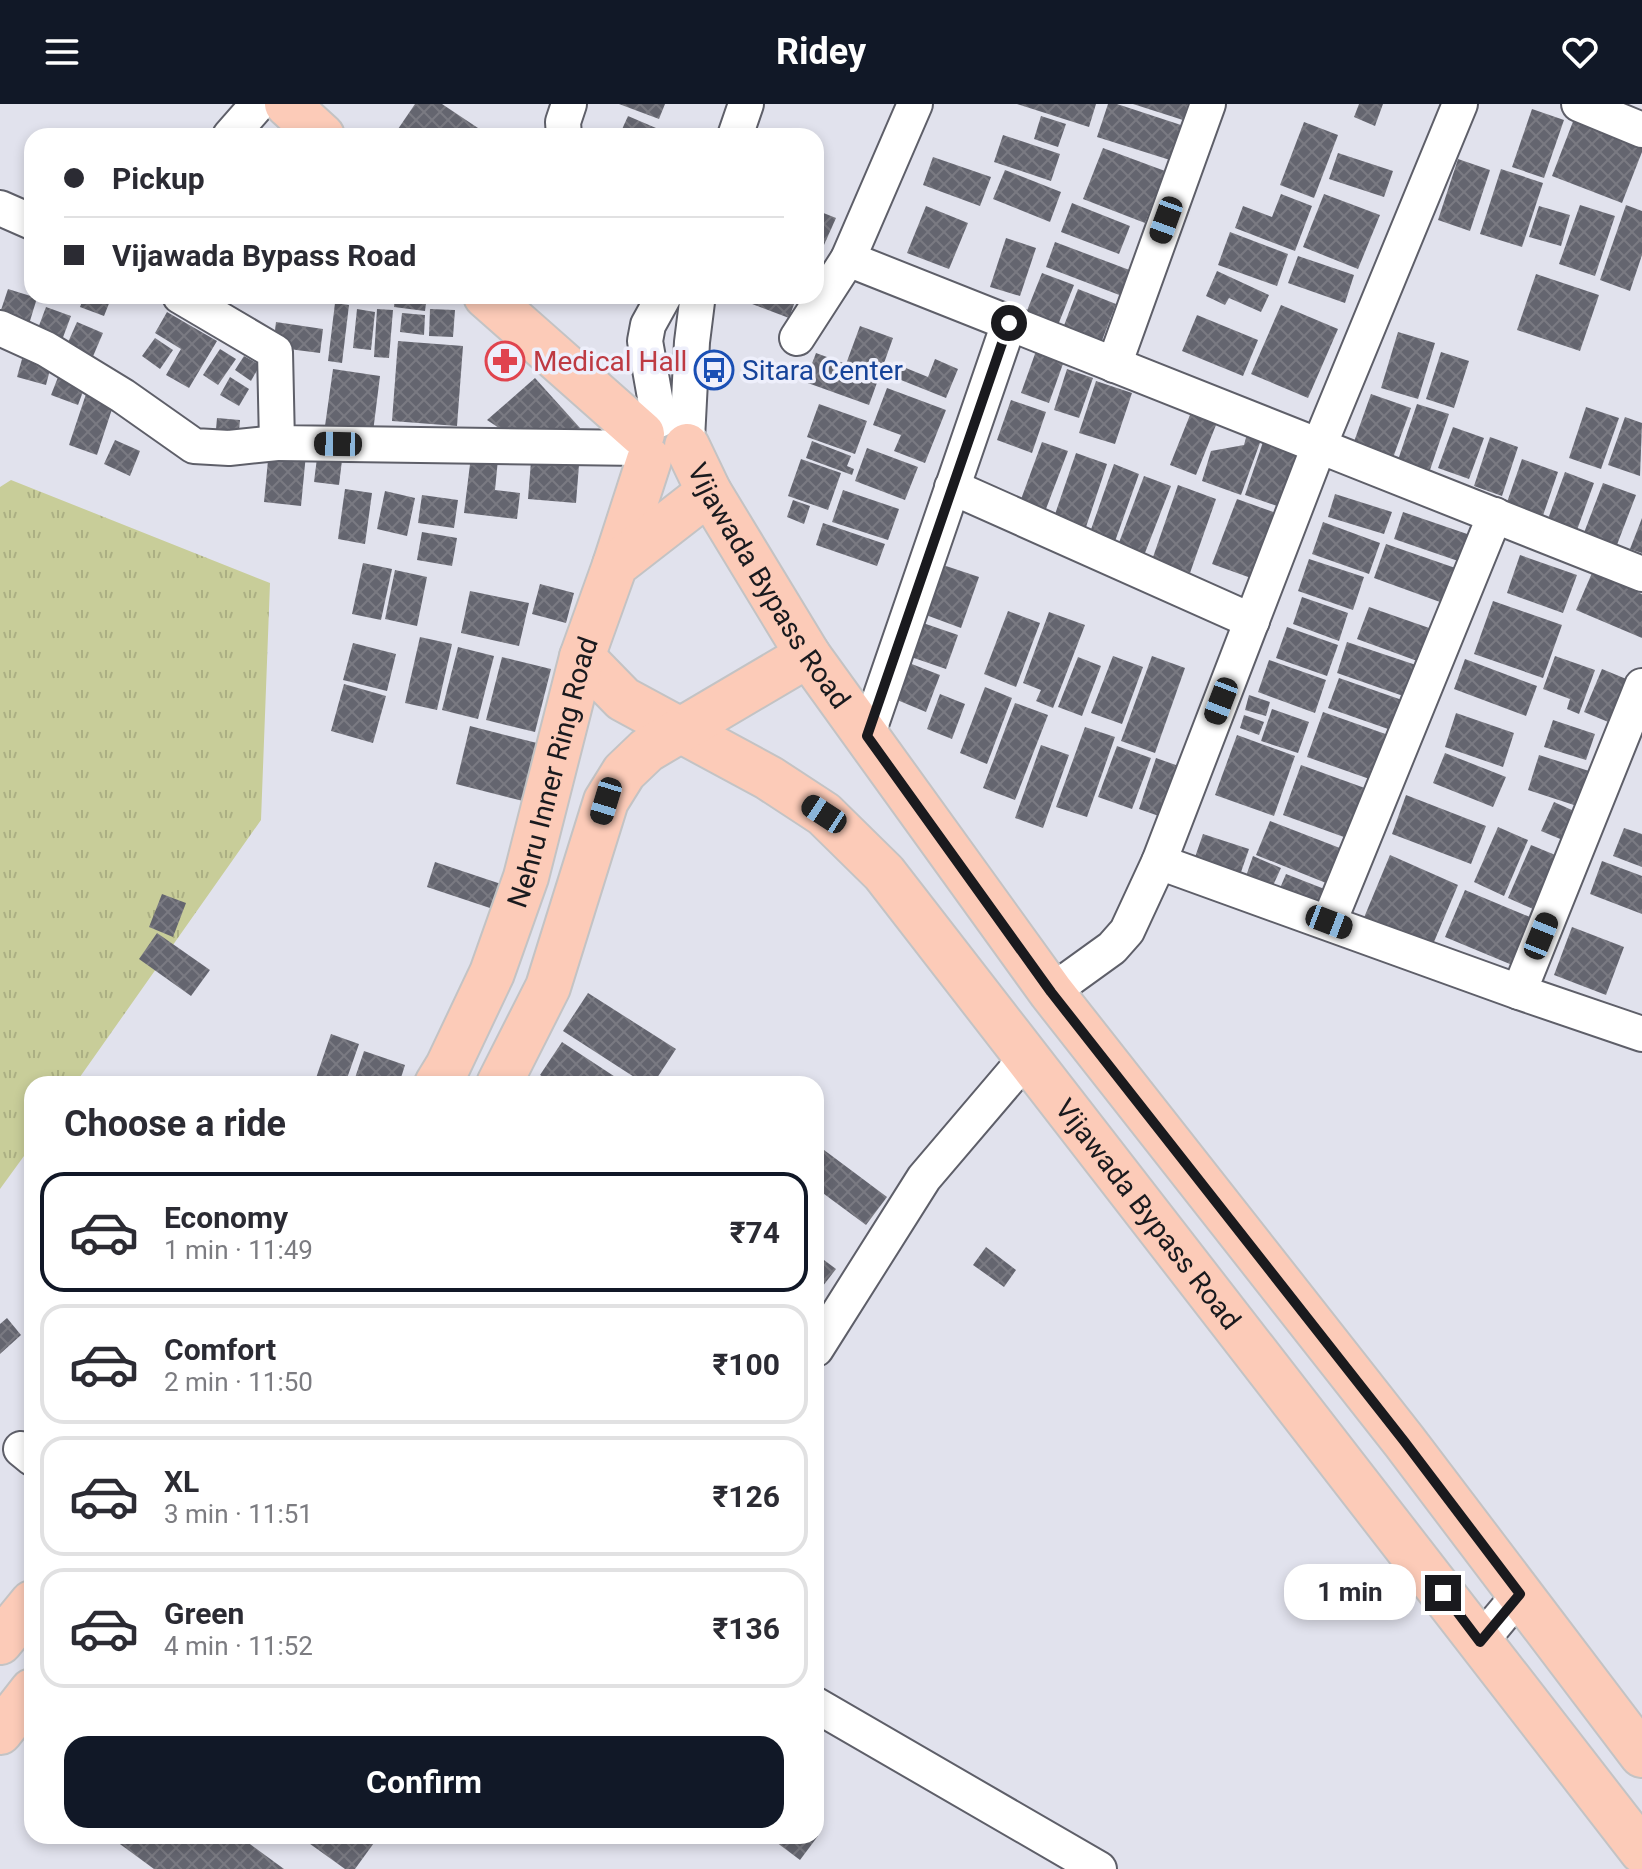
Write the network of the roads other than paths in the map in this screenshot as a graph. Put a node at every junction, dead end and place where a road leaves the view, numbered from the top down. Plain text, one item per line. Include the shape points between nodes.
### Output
1 (258, 104) edge
2 (287, 104) edge
3 (569, 104) edge
4 (746, 104) edge
5 (915, 104) edge
6 (1208, 104) edge
7 (1460, 104) edge
8 (1579, 104) edge
9 (1634, 119) edge
10 (237, 128) edge
11 (313, 128) edge
12 (563, 128) edge
13 (738, 128) edge
14 (0, 208) edge
15 (24, 218) edge
16 (848, 259) junction
17 (824, 296) edge
18 (194, 304) edge
19 (496, 304) edge
20 (533, 304) edge
21 (660, 304) edge
22 (697, 304) edge
23 (819, 304) edge
24 (1009, 323) junction
25 (0, 328) edge
26 (797, 338) dead end
27 (1114, 365) junction
28 (661, 441) junction
29 (277, 443) junction
30 (1319, 446) junction
31 (952, 487) junction
32 (709, 492) junction
33 (1495, 515) junction
34 (615, 565) junction
35 (1642, 574) edge
36 (1252, 621) junction
37 (808, 655) junction
38 (582, 657) junction
39 (1642, 686) edge
40 (682, 730) junction
41 (867, 736) junction
42 (1159, 862) junction
43 (1329, 922) junction
44 (1051, 992) junction
45 (1519, 992) junction
46 (1642, 1034) edge
47 (1027, 1057) junction
48 (442, 1076) edge
49 (503, 1076) edge
50 (824, 1336) edge
51 (1520, 1594) junction
52 (24, 1613) edge
53 (0, 1642) edge
54 (1480, 1642) junction
55 (24, 1701) edge
56 (824, 1710) edge
57 (0, 1732) edge
58 (1642, 1755) edge
59 (1642, 1851) edge
60 (1099, 1869) edge

1 - 10 street
2 - 11 main road
3 - 12 street
4 - 13 street
5 - 16 street
6 - 27 street
7 - 30 street
8 - 9 street
14 - 15 street
16 - 17 street
16 - 24 street
18 - 29 street via 275,352
19 - 28 main road, Vijawada Bypass Road
20 - 28 main road, Vijawada Bypass Road
21 - 28 street via 645,341
22 - 28 street via 692,342
23 - 26 street
24 - 27 street
24 - 31 street
25 - 29 street via 123,396 194,446
27 - 30 street
28 - 29 street
28 - 32 main road, Vijawada Bypass Road
28 - 34 main road, Vijawada Bypass Road
30 - 33 street
30 - 36 street
31 - 36 street
31 - 41 street
32 - 34 main road
32 - 37 main road, Vijawada Bypass Road
33 - 35 street
33 - 43 street
34 - 38 main road, Nehru Inner Ring Road
36 - 42 street
37 - 40 main road, Nehru Inner Ring Road
37 - 41 main road, Vijawada Bypass Road
38 - 40 main road, Vijawada Bypass Road via 623,699
38 - 48 main road, Nehru Inner Ring Road via 526,877 492,973
39 - 45 street
40 - 47 main road, Vijawada Bypass Road via 824,814 884,873
40 - 49 main road, Nehru Inner Ring Road via 647,750 624,772 606,801 548,987
41 - 44 main road, Vijawada Bypass Road
42 - 43 street
42 - 44 street via 1127,931
43 - 45 street
44 - 51 main road, Vijawada Bypass Road
45 - 46 street
47 - 50 street via 924,1178
47 - 54 main road, Vijawada Bypass Road
51 - 54 street
51 - 58 main road, Vijawada Bypass Road
52 - 53 main road
54 - 59 main road, Vijawada Bypass Road
55 - 57 main road
56 - 60 street

